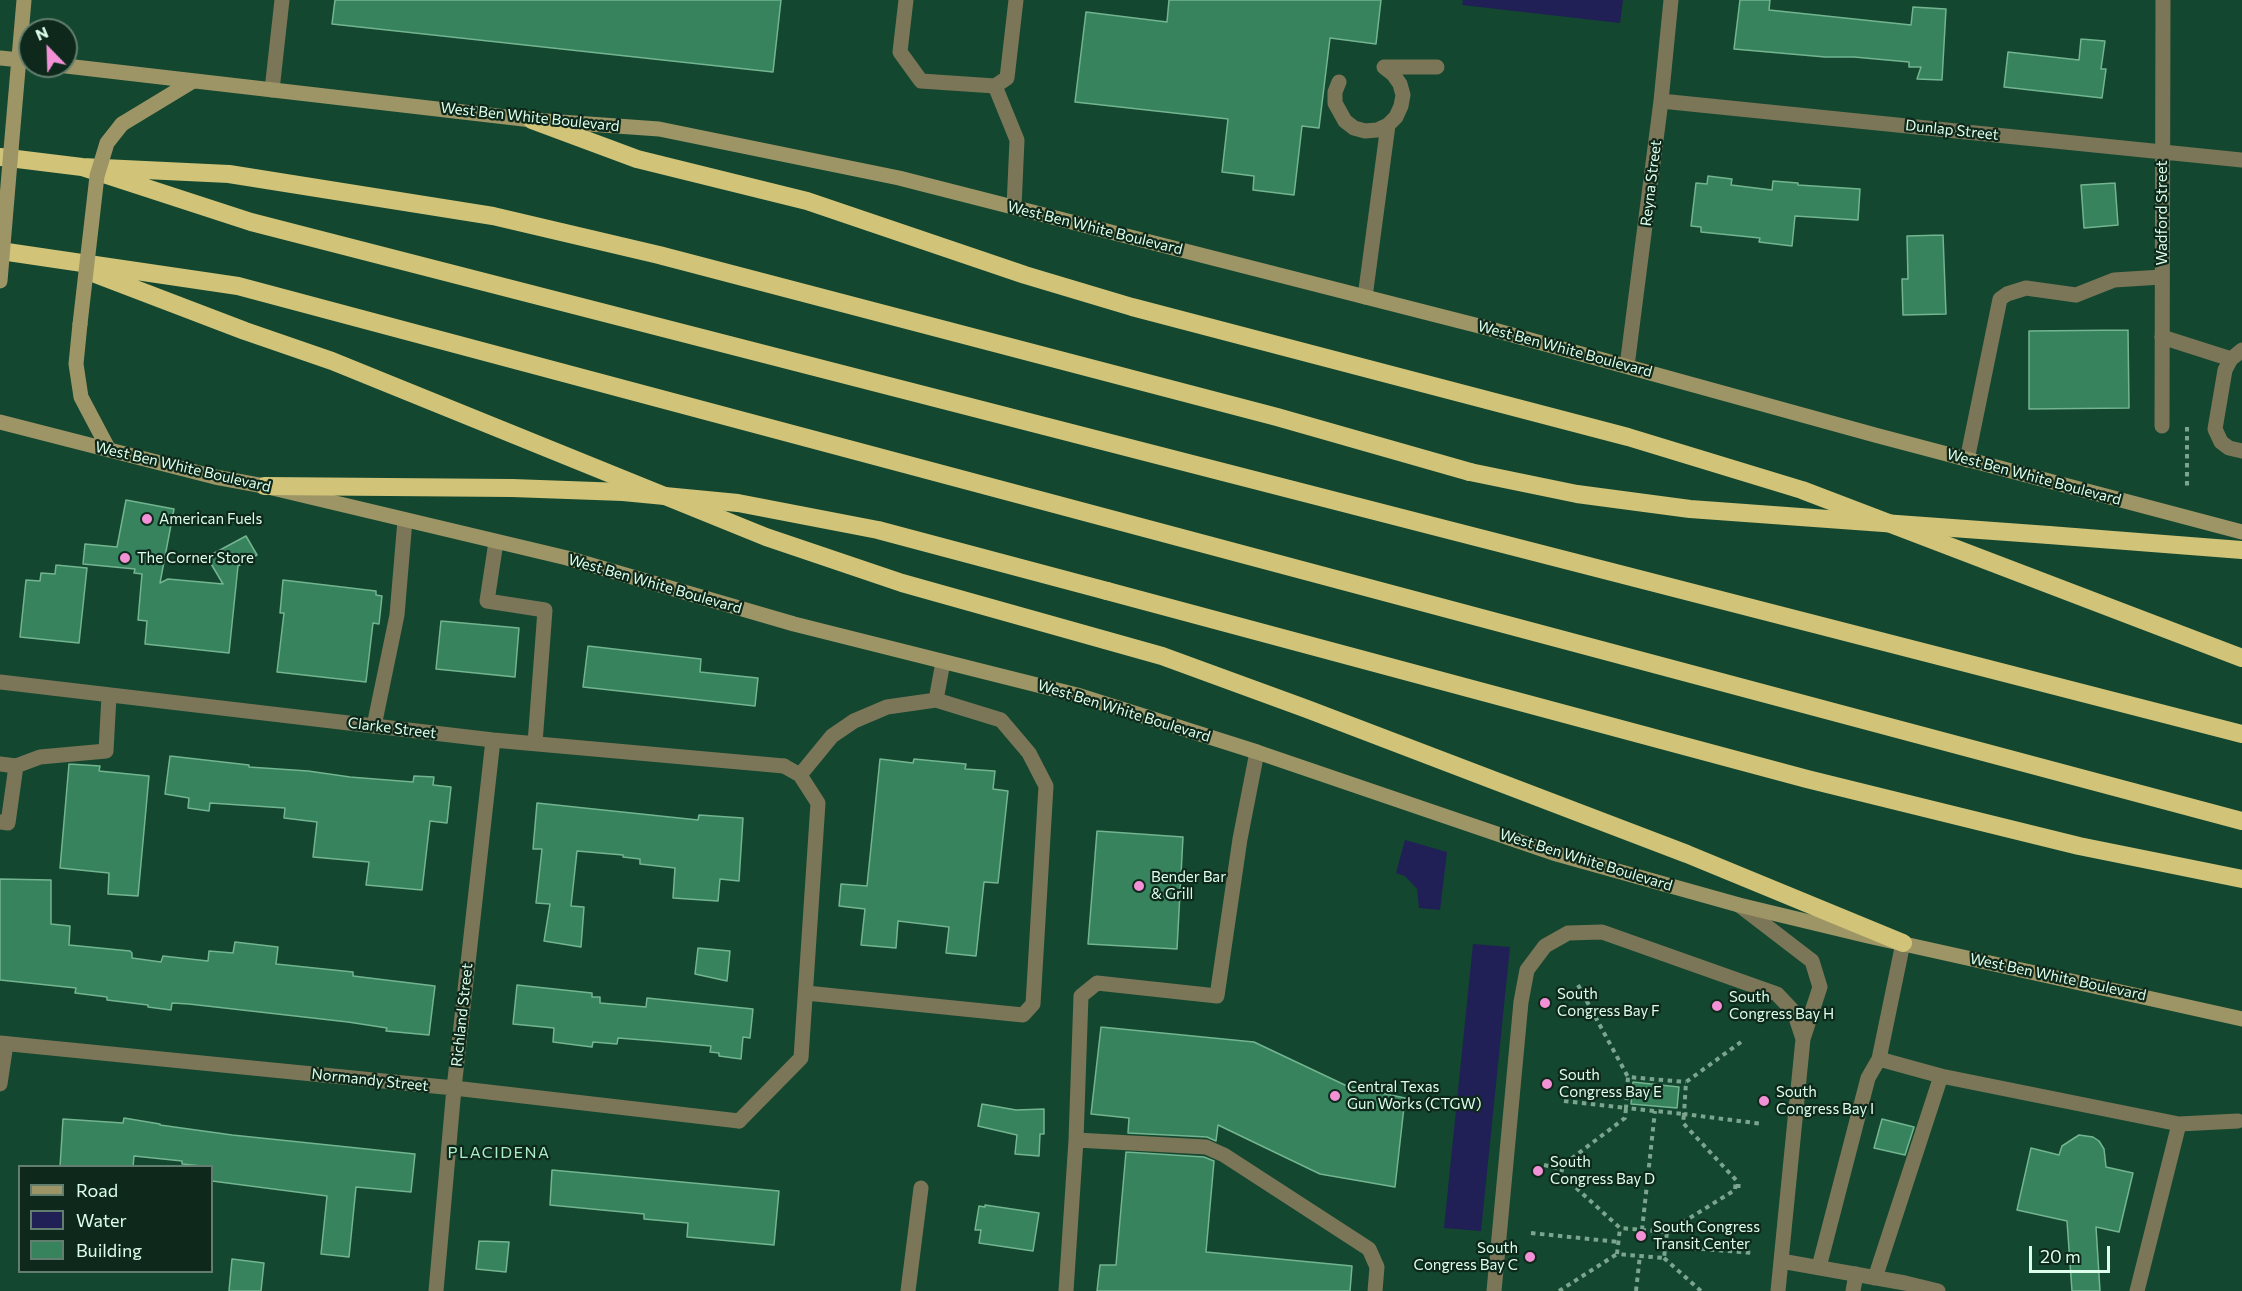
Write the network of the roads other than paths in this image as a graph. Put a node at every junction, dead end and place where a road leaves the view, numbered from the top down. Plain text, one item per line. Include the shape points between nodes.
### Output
1 (24, 0) edge
2 (282, 0) edge
3 (906, 0) edge
4 (1016, 0) edge
5 (1671, 0) edge
6 (2163, 0) edge
7 (24, 18) edge
8 (0, 58) edge
9 (18, 60) edge
10 (78, 67) edge
11 (1437, 67) dead end
12 (21, 78) edge
13 (193, 81) junction
14 (1339, 82) dead end
15 (995, 86) junction
16 (272, 90) junction
17 (1661, 101) junction
18 (532, 120) junction
19 (1388, 125) junction
20 (2162, 151) junction
21 (0, 158) edge
22 (2242, 160) edge
23 (82, 167) junction
24 (1014, 207) junction
25 (0, 251) edge
26 (63, 261) junction
27 (2162, 278) junction
28 (0, 281) edge
29 (1365, 297) junction
30 (2162, 337) junction
31 (2236, 355) edge
32 (1627, 366) junction
33 (0, 422) edge
34 (2162, 426) dead end
35 (109, 450) junction
36 (2242, 451) edge
37 (1967, 460) junction
38 (264, 486) junction
39 (405, 520) junction
40 (2242, 532) edge
41 (496, 542) junction
42 (2242, 550) edge
43 (2242, 658) edge
44 (944, 662) junction
45 (0, 682) edge
46 (109, 696) junction
47 (936, 700) junction
48 (374, 726) junction
49 (2242, 734) edge
50 (493, 740) junction
51 (535, 743) junction
52 (1257, 752) junction
53 (0, 764) edge
54 (16, 766) junction
55 (800, 775) junction
56 (2242, 821) edge
57 (0, 822) edge
58 (2242, 879) edge
59 (1739, 905) junction
60 (1903, 943) junction
61 (806, 993) junction
62 (2242, 1019) edge
63 (1803, 1039) junction
64 (3, 1043) edge
65 (1879, 1059) junction
66 (1941, 1076) junction
67 (0, 1084) edge
68 (454, 1088) junction
69 (2238, 1121) dead end
70 (2179, 1124) junction
71 (1076, 1140) junction
72 (921, 1188) dead end
73 (1781, 1261) junction
74 (1819, 1268) junction
75 (1856, 1274) junction
76 (1875, 1278) junction
77 (436, 1291) edge
78 (908, 1291) edge
79 (1066, 1291) edge
80 (1375, 1291) edge
81 (1494, 1291) edge
82 (1778, 1291) edge
83 (1853, 1291) edge
84 (1938, 1291) edge
85 (2137, 1291) edge

1 - 7 main road
2 - 16 street
3 - 15 street via 900,52 921,81
4 - 15 street via 1007,78
5 - 17 street, Reyna Street
6 - 20 street, Wadford Street
8 - 9 main road
10 - 13 main road, West Ben White Boulevard
11 - 19 street via 1384,67 1400,84 1403,95 1396,117
12 - 28 main road, bridge
13 - 16 main road, West Ben White Boulevard
13 - 35 main road, bridge via 122,124 107,142 97,176 76,364 81,397
14 - 19 street via 1335,103 1345,121 1365,131
15 - 24 street via 1017,140
16 - 18 main road, West Ben White Boulevard
17 - 20 street, Dunlap Street
17 - 32 street, Reyna Street
18 - 24 main road, West Ben White Boulevard via 659,129 899,178
18 - 43 highway via 636,159 807,201 1024,275 1132,307 1628,437 1802,490
19 - 29 street
20 - 22 street, Dunlap Street
20 - 27 street, Wadford Street
21 - 23 highway
23 - 42 highway, bridge via 229,174 493,216 659,255 1277,417 1470,472 1576,494 1690,509
23 - 49 highway via 252,222
24 - 29 main road, West Ben White Boulevard
25 - 26 highway
26 - 56 highway via 238,286
26 - 60 highway via 332,361 766,537 902,583 1162,656 1687,854
27 - 30 street, Wadford Street
27 - 37 street via 2114,280 2076,295 2026,288 2000,299
29 - 32 main road, West Ben White Boulevard
30 - 31 street
30 - 34 street, Wadford Street
31 - 36 street via 2221,386 2215,429 2221,442
32 - 37 main road, West Ben White Boulevard
33 - 35 main road, West Ben White Boulevard
35 - 38 main road, West Ben White Boulevard
37 - 40 main road, West Ben White Boulevard
38 - 39 main road, West Ben White Boulevard
38 - 58 highway, bridge via 512,488 623,492 738,503 878,531 1807,779 2079,846
39 - 41 main road, West Ben White Boulevard
39 - 48 street via 397,615
41 - 44 main road, West Ben White Boulevard
41 - 51 street via 486,601 545,610
44 - 47 street
44 - 52 main road, West Ben White Boulevard via 1077,695
45 - 46 street, Clarke Street
46 - 48 street, Clarke Street
46 - 54 street via 106,751 40,757
47 - 55 street via 887,707 854,721 832,736
47 - 61 street via 1001,720 1029,753 1046,786 1033,1004 1023,1015
48 - 50 street, Clarke Street
50 - 51 street, Clarke Street
50 - 68 street, Richland Street
51 - 55 street, Clarke Street via 784,766
52 - 59 main road, West Ben White Boulevard via 1553,853
52 - 71 street via 1217,996 1098,983 1081,996
53 - 54 street
54 - 57 street via 8,823
55 - 61 street via 818,803
59 - 60 main road, West Ben White Boulevard
59 - 63 street via 1812,961 1820,987
60 - 62 main road, West Ben White Boulevard
60 - 65 street
61 - 68 street, Normandy Street via 801,1058 739,1121
63 - 73 street
63 - 81 street via 1794,1012 1778,994 1602,932 1568,933 1545,946 1527,970 1521,1002
64 - 67 street
64 - 68 street, Normandy Street
65 - 66 street
65 - 74 street via 1868,1078
66 - 70 street
66 - 76 street
68 - 77 street, Richland Street
69 - 70 street
70 - 85 street
71 - 79 street
71 - 80 street via 1206,1147 1224,1155 1369,1249 1377,1267
72 - 78 street
73 - 74 street
73 - 82 street
74 - 75 street
75 - 76 street
75 - 83 street
76 - 84 street

